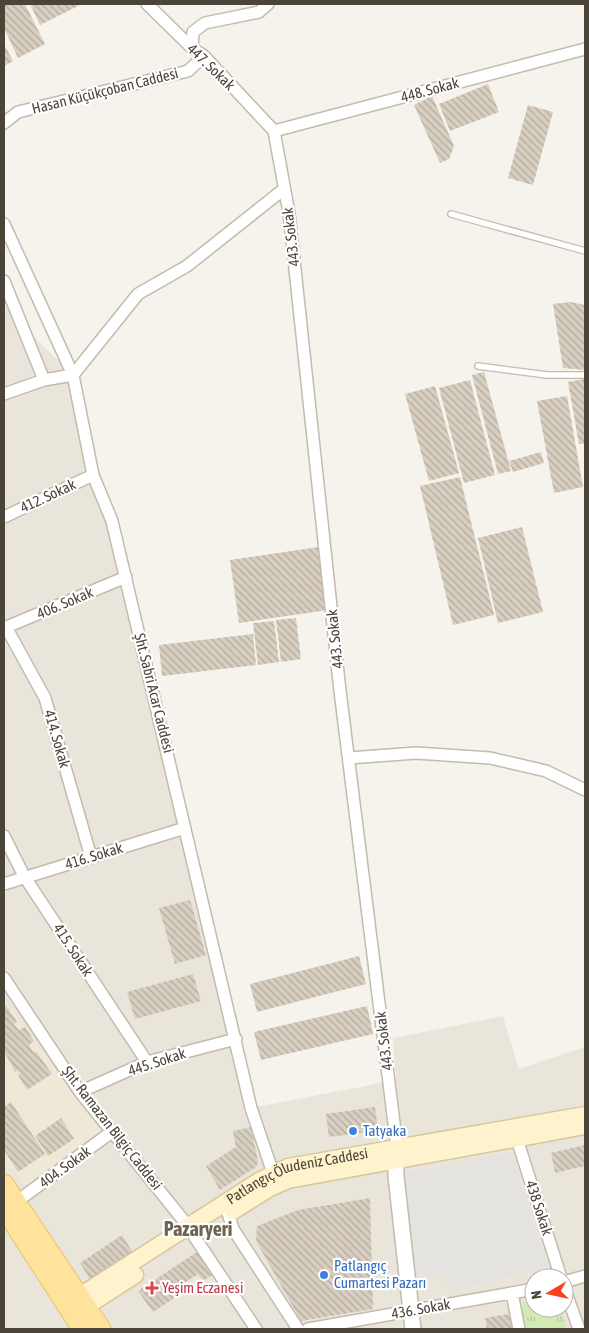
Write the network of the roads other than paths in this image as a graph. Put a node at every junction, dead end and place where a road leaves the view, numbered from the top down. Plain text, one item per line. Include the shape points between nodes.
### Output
1 (147, 4) edge
2 (268, 4) edge
3 (192, 48) junction
4 (585, 49) edge
5 (204, 56) junction
6 (4, 123) edge
7 (274, 131) junction
8 (284, 188) junction
9 (451, 214) dead end
10 (4, 224) edge
11 (585, 252) edge
12 (4, 281) edge
13 (478, 366) dead end
14 (73, 375) junction
15 (585, 375) edge
16 (44, 380) junction
17 (4, 394) edge
18 (93, 475) junction
19 (4, 517) edge
20 (126, 577) junction
21 (5, 628) edge
22 (349, 758) junction
23 (585, 790) edge
24 (185, 828) junction
25 (4, 836) edge
26 (91, 857) junction
27 (24, 876) junction
28 (4, 884) edge
29 (4, 978) edge
30 (236, 1039) junction
31 (147, 1062) junction
32 (80, 1092) junction
33 (585, 1114) edge
34 (585, 1126) edge
35 (113, 1131) junction
36 (516, 1139) junction
37 (396, 1153) junction
38 (274, 1173) junction
39 (4, 1184) edge
40 (7, 1207) edge
41 (228, 1213) junction
42 (192, 1231) junction
43 (558, 1268) edge
44 (524, 1291) edge
45 (512, 1293) junction
46 (77, 1310) edge
47 (412, 1311) junction
48 (574, 1315) edge
49 (101, 1329) edge
50 (256, 1329) edge
51 (298, 1329) edge
52 (308, 1329) edge
53 (413, 1329) edge
54 (519, 1329) edge
55 (579, 1329) edge

1 - 3 street, 447. Sokak
2 - 3 street via 259,12 205,23 193,32
3 - 5 street, 447. Sokak
4 - 7 street, 448. Sokak
5 - 6 street, Hasan Küçükçoban Caddesi via 188,72 18,112
5 - 7 street, 447. Sokak
7 - 8 street, 443. Sokak
8 - 14 street via 187,266 138,294
8 - 22 street, 443. Sokak
9 - 11 lane
10 - 14 street, Şht. Sabri Acar Caddesi
12 - 16 street
13 - 15 lane via 547,375
14 - 16 street
14 - 18 street, Şht. Sabri Acar Caddesi
16 - 17 street
18 - 19 street, 412. Sokak
18 - 20 street, Şht. Sabri Acar Caddesi via 112,521
20 - 21 street, 406. Sokak
20 - 24 street, Şht. Sabri Acar Caddesi
21 - 26 street, 414. Sokak via 45,698
22 - 23 street via 416,752 490,758 546,771
22 - 37 street, 443. Sokak
24 - 26 street, 416. Sokak
24 - 30 street, Şht. Sabri Acar Caddesi
25 - 27 street, 415. Sokak
26 - 27 street, 416. Sokak
27 - 28 street, 416. Sokak
27 - 31 street, 415. Sokak
29 - 32 street, Şht. Ramazan Bilgiç Caddesi
30 - 31 street, 445. Sokak
30 - 38 street, Şht. Sabri Acar Caddesi via 251,1108
31 - 32 street, 445. Sokak
32 - 35 street, Şht. Ramazan Bilgiç Caddesi
33 - 37 main road, Patlangıç Öludeniz Caddesi
34 - 36 main road, Patlangıç Öludeniz Caddesi
35 - 40 street, 404. Sokak
35 - 42 street, Şht. Ramazan Bilgiç Caddesi
36 - 37 main road, Patlangıç Öludeniz Caddesi
36 - 43 street, 438 Sokak
37 - 38 main road, Patlangıç Öludeniz Caddesi via 301,1164
37 - 41 main road, Patlangıç Öludeniz Caddesi via 288,1180
37 - 47 street
38 - 42 main road, Patlangıç Öludeniz Caddesi
39 - 40 main road
40 - 46 main road
41 - 42 main road, Patlangıç Öludeniz Caddesi
41 - 51 street via 233,1229
42 - 46 main road, Patlangıç Öludeniz Caddesi
42 - 50 street, Şht. Ramazan Bilgiç Caddesi
44 - 45 street, 436. Sokak
45 - 47 street, 436. Sokak
45 - 54 street
46 - 49 main road
47 - 52 street, 436. Sokak
47 - 53 street
48 - 55 street

